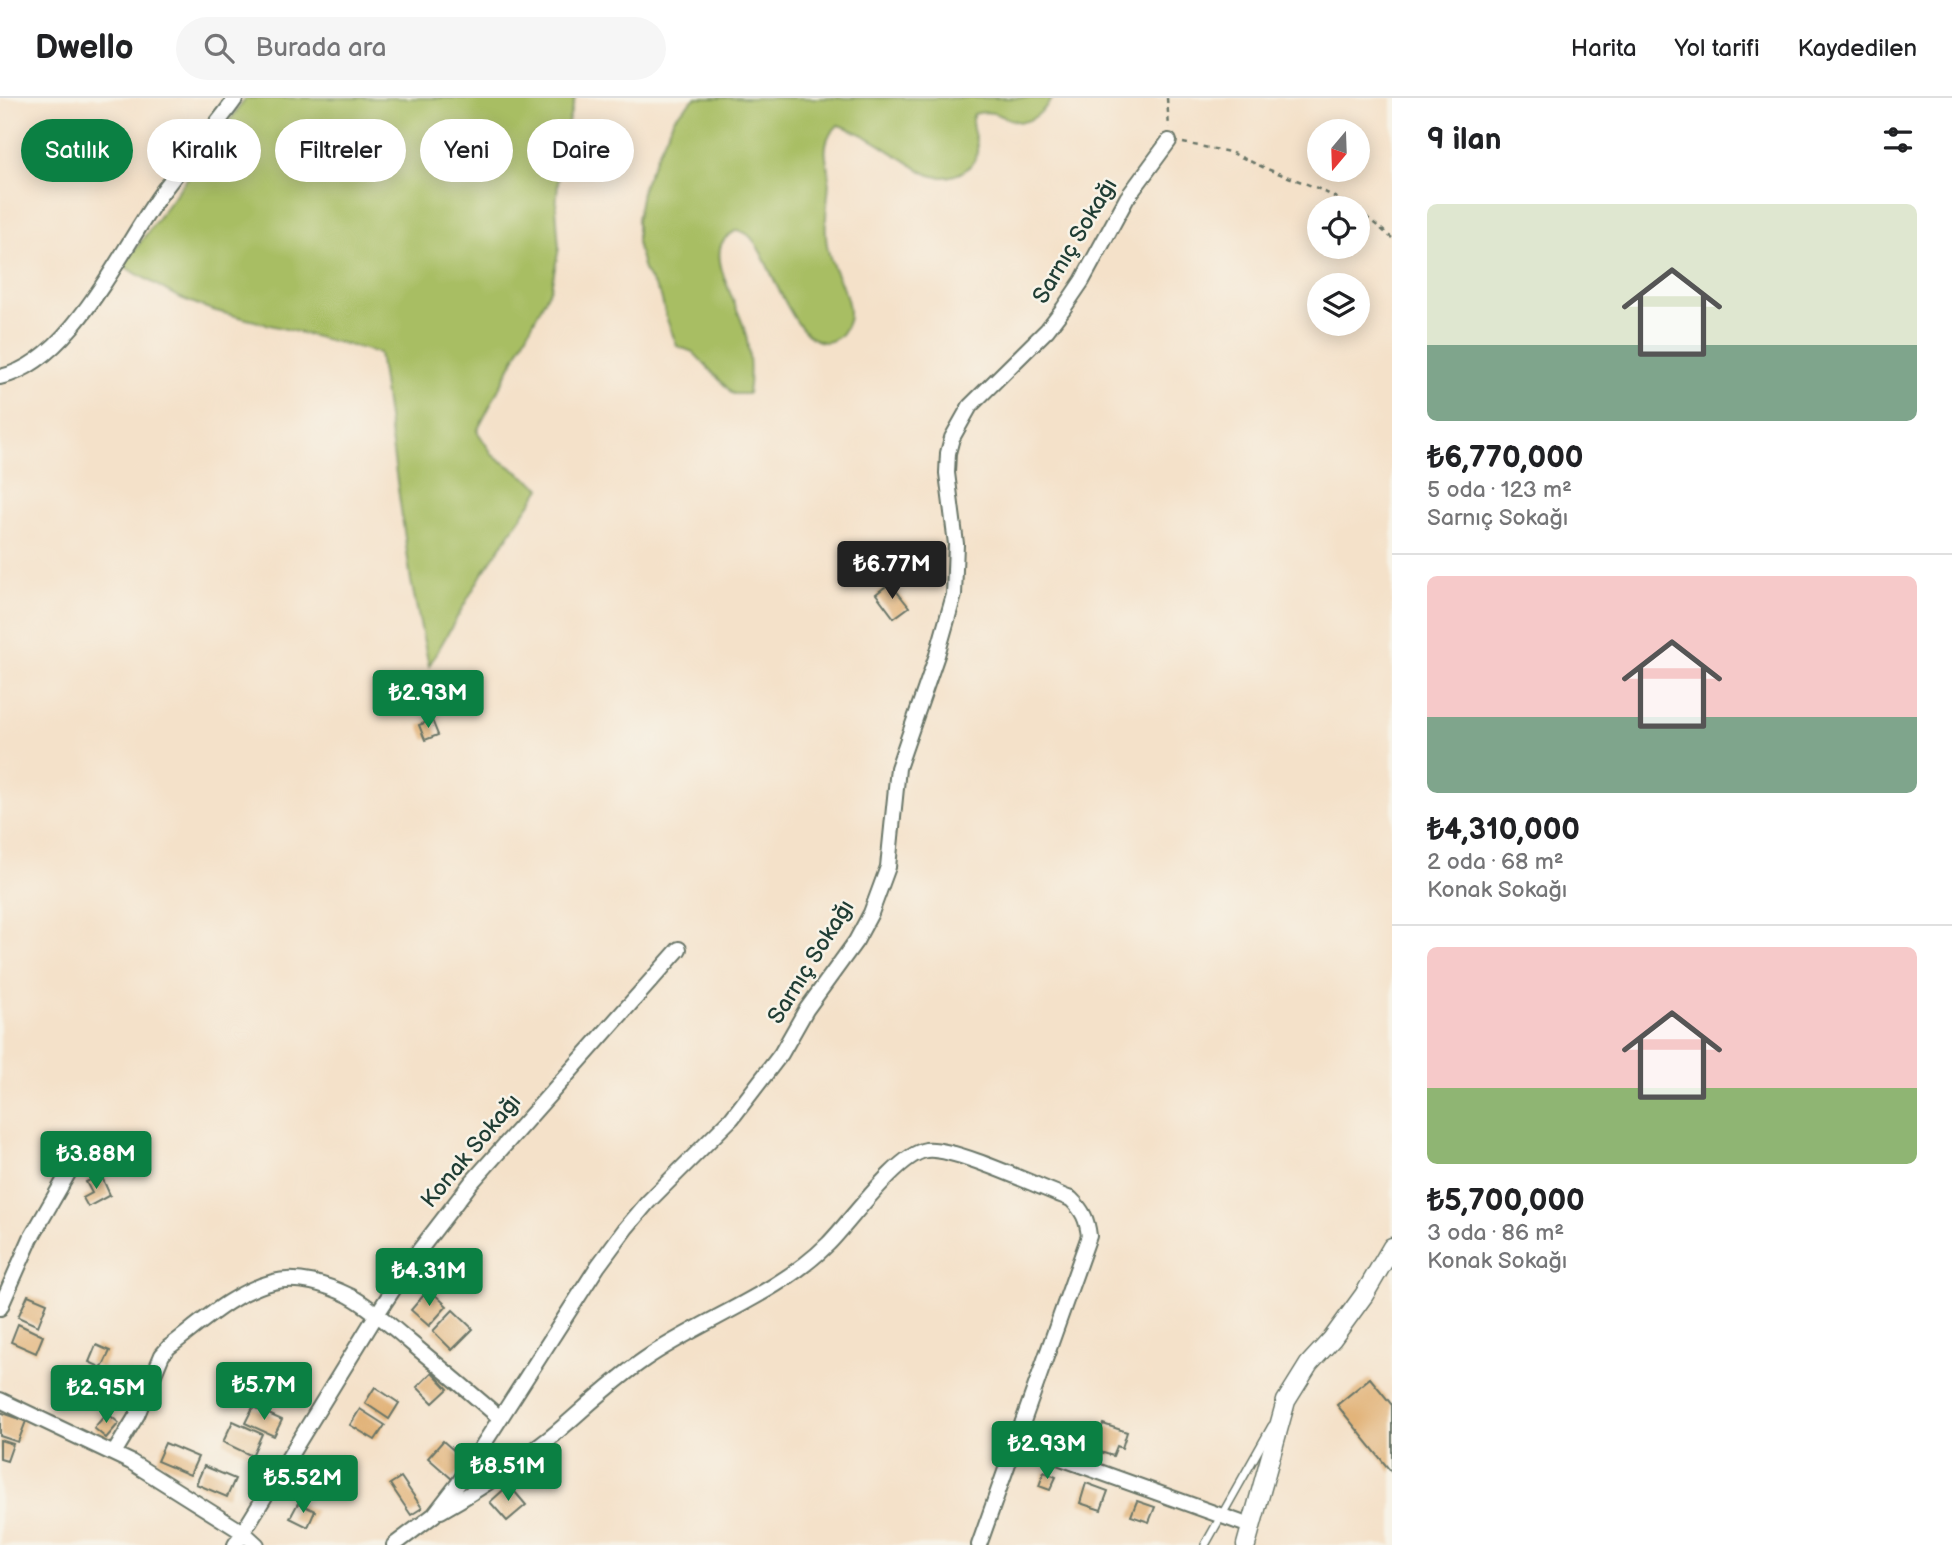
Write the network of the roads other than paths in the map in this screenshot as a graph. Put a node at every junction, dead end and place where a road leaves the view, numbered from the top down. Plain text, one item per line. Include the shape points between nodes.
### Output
1 (236, 98) edge
2 (1169, 141) road end
3 (0, 377) edge
4 (678, 949) dead end
5 (74, 1163) dead end
6 (1392, 1247) edge
7 (0, 1308) edge
8 (377, 1314) junction
9 (0, 1401) edge
10 (1286, 1401) junction
11 (500, 1418) junction
12 (1016, 1442) junction
13 (114, 1453) junction
14 (434, 1515) junction
15 (1221, 1516) junction
16 (1250, 1526) junction
17 (239, 1539) edge
18 (257, 1545) edge
19 (394, 1545) edge
20 (979, 1545) edge
21 (1205, 1545) edge
22 (1246, 1545) edge

1 - 3 street via 160,196 68,332 22,369
2 - 11 street, Sarnıç Sokağı via 1127,198 1082,281 1055,319 976,399 952,438 947,473 956,544 954,595 898,768 888,867 871,913 781,1054 732,1118 626,1228
4 - 8 street, Konak Sokağı via 471,1183
5 - 7 street via 31,1238
6 - 10 street via 1364,1295
8 - 11 street
8 - 13 street via 323,1285 291,1279 274,1281 227,1303 162,1355 137,1415
8 - 17 street, Konak Sokağı
9 - 13 street
10 - 15 lane
10 - 16 street
11 - 14 street, Sarnıç Sokağı
12 - 14 street via 1089,1236 1087,1220 1071,1199 957,1154 923,1150 900,1163 807,1264 647,1357 500,1475
12 - 15 street
12 - 20 street
13 - 17 street
14 - 19 street, Sarnıç Sokağı
15 - 16 street
15 - 21 lane
16 - 22 street
17 - 18 street

